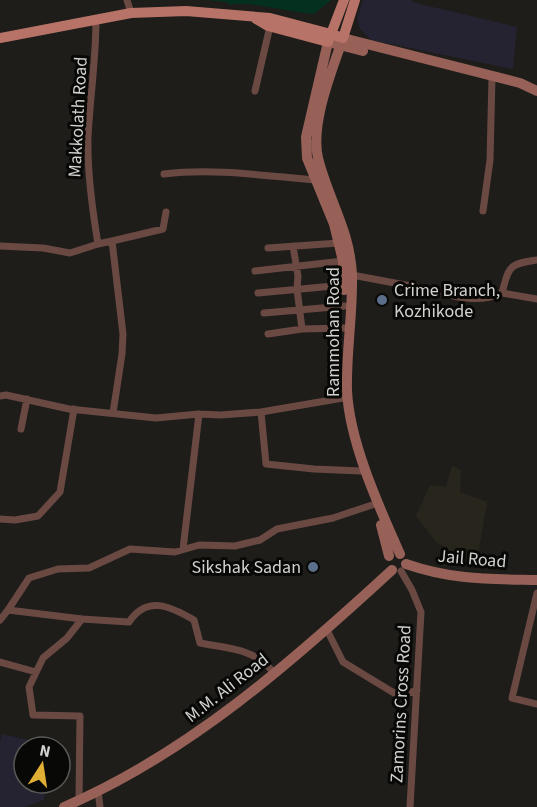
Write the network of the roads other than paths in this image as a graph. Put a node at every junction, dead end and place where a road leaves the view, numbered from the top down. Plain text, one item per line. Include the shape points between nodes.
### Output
1 (127, 0) edge
2 (344, 0) edge
3 (355, 0) edge
4 (131, 13) junction
5 (252, 17) junction
6 (96, 20) junction
7 (270, 26) junction
8 (0, 38) edge
9 (329, 38) junction
10 (342, 42) junction
11 (492, 77) junction
12 (255, 91) dead end
13 (537, 91) edge
14 (164, 174) dead end
15 (315, 180) junction
16 (483, 211) dead end
17 (166, 212) dead end
18 (112, 241) junction
19 (339, 243) junction
20 (98, 244) junction
21 (0, 246) edge
22 (293, 246) junction
23 (268, 248) dead end
24 (344, 258) junction
25 (537, 260) edge
26 (295, 266) junction
27 (255, 271) dead end
28 (352, 275) junction
29 (344, 285) junction
30 (297, 289) junction
31 (258, 293) dead end
32 (502, 293) junction
33 (537, 299) edge
34 (345, 306) junction
35 (299, 309) junction
36 (264, 312) dead end
37 (344, 328) junction
38 (302, 329) junction
39 (268, 334) dead end
40 (0, 396) edge
41 (343, 398) junction
42 (27, 399) junction
43 (74, 409) junction
44 (261, 412) junction
45 (112, 413) junction
46 (199, 414) junction
47 (21, 429) dead end
48 (361, 471) junction
49 (372, 505) junction
50 (0, 519) edge
51 (183, 549) junction
52 (395, 555) junction
53 (400, 568) junction
54 (537, 580) edge
55 (537, 593) edge
56 (8, 610) junction
57 (82, 619) junction
58 (0, 620) edge
59 (327, 630) junction
60 (0, 662) edge
61 (36, 672) junction
62 (274, 673) junction
63 (417, 690) junction
64 (537, 704) edge
65 (98, 790) junction
66 (79, 800) junction
67 (64, 807) edge
68 (100, 807) edge
69 (410, 807) edge

1 - 4 street
2 - 9 main road
3 - 10 main road
4 - 5 main road via 186,11
4 - 6 main road
5 - 7 main road
5 - 9 main road via 270,18
6 - 8 main road
6 - 20 street, Makkolath Road via 88,136 90,194
7 - 9 main road
7 - 12 street
9 - 10 main road
9 - 15 main road, Rammohan Road via 306,136 307,158
10 - 11 main road
10 - 24 main road, Rammohan Road via 316,136 318,157 344,230
11 - 13 main road
11 - 16 street via 490,160
14 - 15 street via 240,173
15 - 19 main road, Rammohan Road
17 - 18 street via 163,229
18 - 20 street
18 - 45 street via 123,354
19 - 22 street
19 - 24 main road, Rammohan Road
20 - 21 street via 70,253
22 - 23 street
22 - 26 street
24 - 26 street
24 - 28 main road, Rammohan Road
24 - 29 main road, Rammohan Road
25 - 32 street via 517,263 507,273
26 - 27 street
26 - 30 street
28 - 32 street via 458,298 490,299
28 - 52 main road, Rammohan Road via 347,392 352,422
29 - 30 street
29 - 34 main road, Rammohan Road
30 - 31 street
30 - 35 street
32 - 33 street
34 - 35 street
34 - 37 main road, Rammohan Road
35 - 36 street
35 - 38 street
37 - 38 street
37 - 41 main road, Rammohan Road
38 - 39 street
40 - 42 street
41 - 44 street
41 - 48 main road, Rammohan Road
42 - 43 street
42 - 47 street
43 - 45 street
43 - 50 street via 60,492 38,516
44 - 46 street
44 - 48 street via 266,464
45 - 46 street via 156,418
46 - 51 street
48 - 49 main road, Rammohan Road
49 - 51 street via 333,518 277,529 260,540 235,546 199,545
49 - 52 main road, Rammohan Road
51 - 56 street via 130,549 88,568 58,569 29,578
52 - 53 main road via 406,560
52 - 53 main road via 388,566
53 - 54 main road, Jail Road via 477,579
53 - 59 main road, M.M. Ali Road
53 - 63 street, Zamorins Cross Road via 421,612
55 - 64 street via 512,698
56 - 57 street
56 - 58 street
57 - 61 street via 43,658
57 - 62 street via 129,622 135,612 147,605 174,608 194,620 200,643 249,653
59 - 62 main road, M.M. Ali Road
59 - 63 street via 343,662 394,693
60 - 61 street
61 - 66 street via 29,687 33,715 81,716
62 - 65 main road, M.M. Ali Road via 188,739
63 - 69 street, Zamorins Cross Road
65 - 66 main road, M.M. Ali Road
65 - 68 street
66 - 67 main road, M.M. Ali Road

